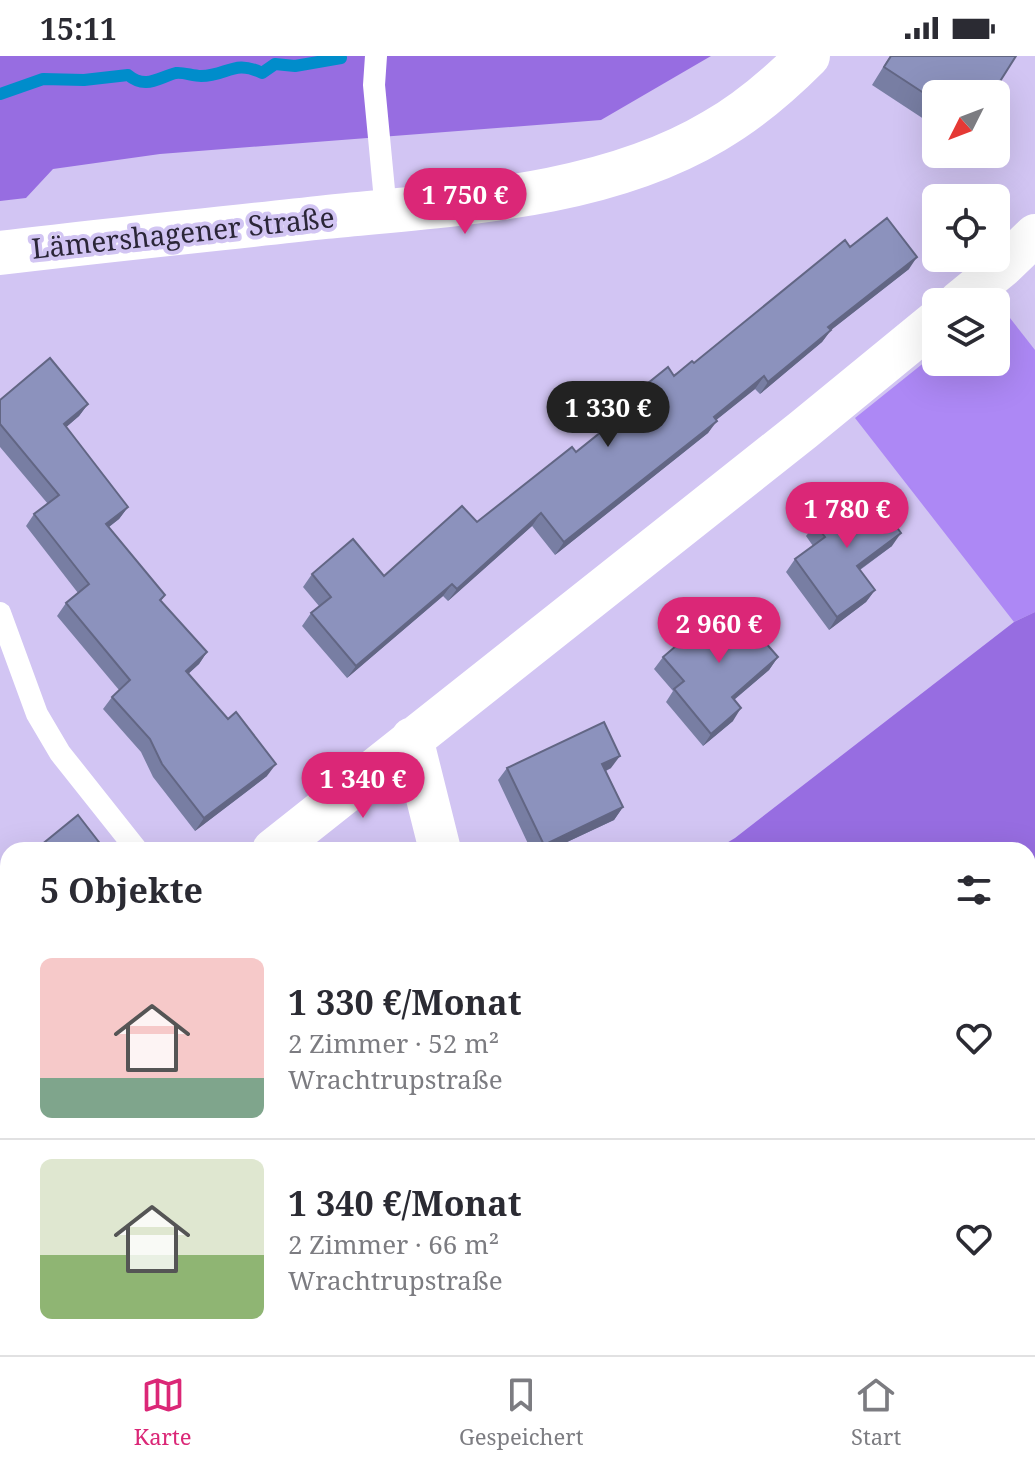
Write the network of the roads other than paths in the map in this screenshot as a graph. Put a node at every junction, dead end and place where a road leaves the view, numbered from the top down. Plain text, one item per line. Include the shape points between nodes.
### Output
1 (376, 56) edge
2 (808, 56) edge
3 (386, 211) junction
4 (1035, 235) edge
5 (0, 253) edge
6 (976, 288) edge
7 (922, 332) edge
8 (0, 613) edge
9 (412, 738) junction
10 (131, 842) edge
11 (283, 842) edge
12 (438, 842) edge

1 - 3 lane
2 - 3 main road, Lämershagener Straße via 761,100 712,133 643,163 603,177 521,193
3 - 5 main road, Lämershagener Straße
4 - 6 street
7 - 9 street
8 - 10 lane via 37,714 60,753
9 - 11 street
9 - 12 street

